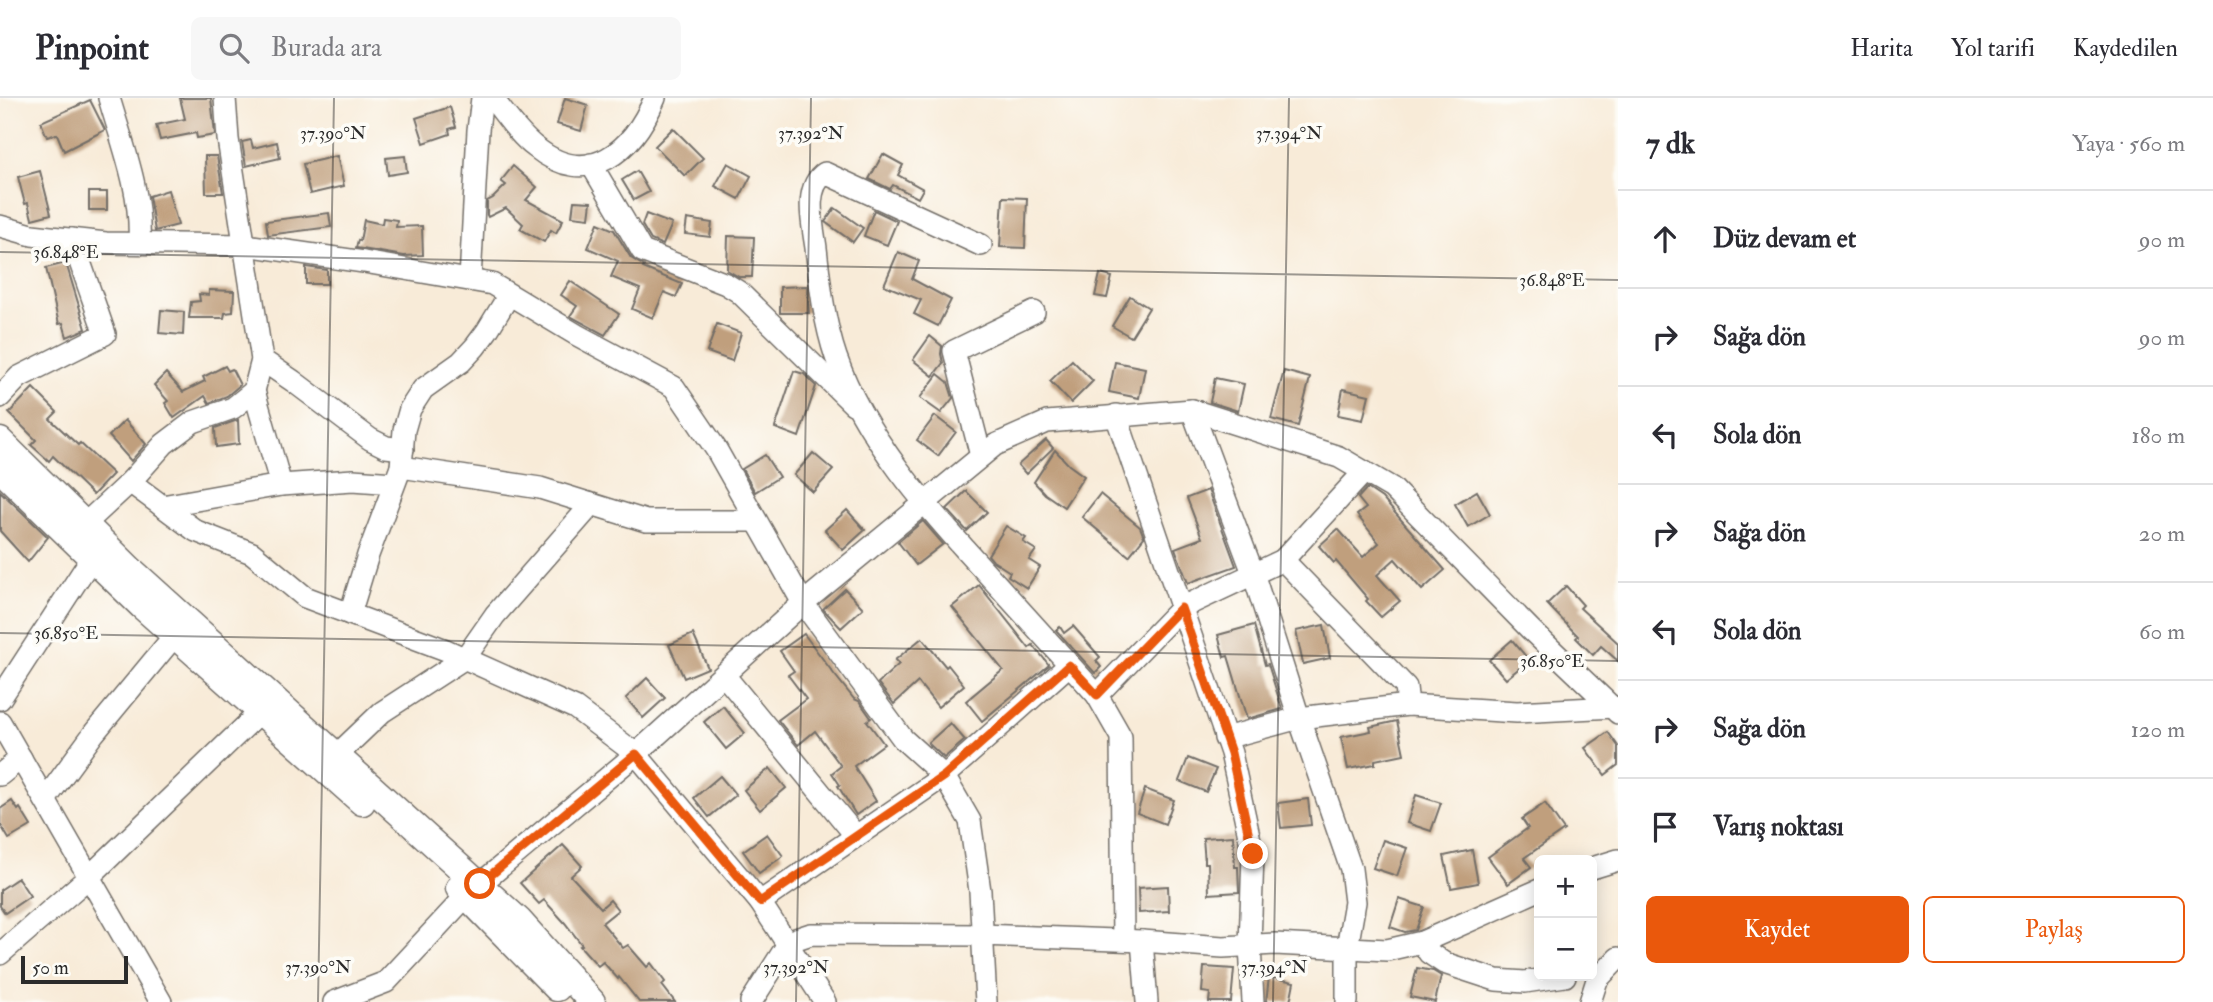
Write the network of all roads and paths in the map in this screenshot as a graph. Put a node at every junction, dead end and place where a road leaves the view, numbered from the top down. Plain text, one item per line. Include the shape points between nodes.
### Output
1 (109, 98) edge
2 (225, 98) edge
3 (482, 98) edge
4 (492, 98) edge
5 (655, 98) edge
6 (591, 164) junction
7 (0, 226) edge
8 (72, 239) junction
9 (139, 243) junction
10 (244, 245) junction
11 (981, 245) dead end
12 (470, 280) junction
13 (509, 295) junction
14 (1034, 312) dead end
15 (262, 360) junction
16 (254, 391) junction
17 (0, 397) edge
18 (1192, 410) junction
19 (860, 411) junction
20 (1116, 415) junction
21 (0, 441) edge
22 (981, 456) junction
23 (400, 466) junction
24 (0, 469) edge
25 (1364, 472) junction
26 (130, 482) junction
27 (281, 485) junction
28 (923, 503) junction
29 (592, 504) junction
30 (162, 506) junction
31 (756, 521) junction
32 (85, 524) junction
33 (91, 559) junction
34 (1283, 560) junction
35 (1253, 573) junction
36 (803, 603) junction
37 (1181, 608) junction
38 (350, 614) junction
39 (175, 635) junction
40 (465, 658) junction
41 (1069, 665) junction
42 (724, 675) junction
43 (1097, 695) junction
44 (0, 699) edge
45 (1408, 705) junction
46 (1616, 710) edge
47 (259, 713) junction
48 (1298, 718) junction
49 (0, 722) edge
50 (1225, 738) junction
51 (636, 754) junction
52 (337, 755) junction
53 (21, 758) junction
54 (0, 775) edge
55 (944, 776) junction
56 (45, 800) junction
57 (856, 836) junction
58 (1618, 859) edge
59 (1597, 866) edge
60 (89, 877) junction
61 (473, 890) junction
62 (1534, 892) edge
63 (760, 902) junction
64 (982, 935) junction
65 (1132, 940) junction
66 (1422, 942) junction
67 (788, 944) junction
68 (1250, 946) junction
69 (1347, 948) junction
70 (0, 954) edge
71 (1618, 958) edge
72 (1534, 981) edge
73 (1597, 981) joint
74 (161, 1002) edge
75 (334, 1002) edge
76 (570, 1002) edge
77 (592, 1002) edge
78 (751, 1002) edge
79 (825, 1002) edge
80 (986, 1002) edge
81 (1147, 1002) edge
82 (1252, 1002) edge
83 (1347, 1002) edge
84 (1590, 1002) edge

1 - 9 street via 138,200
2 - 10 street
3 - 12 street
4 - 6 street via 537,149 565,163
5 - 6 street via 628,143 611,157
6 - 19 street via 642,251 739,292
7 - 8 street
8 - 9 street
8 - 17 street via 105,334 19,377
9 - 10 street
10 - 12 street
10 - 15 street
11 - 19 street via 825,173 819,177 811,214 822,302 836,357
12 - 13 street via 492,284
13 - 23 street via 475,347 416,399 407,419
13 - 31 street via 674,387
14 - 22 street via 954,351
15 - 16 street
15 - 23 street via 378,444
16 - 26 street via 233,408 193,422 164,444
16 - 27 street
18 - 20 street
18 - 25 street via 1339,457
18 - 35 street
19 - 28 street
20 - 22 street via 1047,422
20 - 37 street
21 - 32 main road
22 - 28 street
23 - 27 street via 353,480
23 - 29 street via 540,488
23 - 38 street
24 - 33 main road
25 - 34 street
25 - 46 street via 1392,488
26 - 30 street
26 - 32 street
27 - 30 street
28 - 36 street
28 - 41 street
29 - 31 street via 646,521
29 - 40 street via 495,615
30 - 38 street via 196,531 252,553 305,597
31 - 36 street
32 - 52 main road
33 - 39 main road
33 - 44 street
34 - 35 street
34 - 45 street via 1406,687
35 - 37 street
35 - 48 street
36 - 42 street
36 - 55 street via 903,739
37 - 43 street
37 - 50 street
38 - 40 street
39 - 47 main road
39 - 56 street
40 - 51 street via 575,708
40 - 52 street via 382,712
41 - 43 street
41 - 55 street
42 - 51 street
42 - 57 street
43 - 65 street via 1121,737
45 - 46 street via 1517,712
45 - 48 street
47 - 60 street
47 - 61 main road
48 - 50 street
48 - 69 street via 1351,869 1355,902
49 - 53 street
50 - 68 street via 1253,854
51 - 61 street
51 - 63 street
52 - 61 main road
53 - 54 street
53 - 56 street
55 - 57 street
55 - 64 street via 970,821
56 - 60 street
57 - 63 street
58 - 59 street
60 - 70 street
60 - 74 street
61 - 75 street via 386,982
61 - 76 main road
61 - 77 main road via 519,920
62 - 66 street
63 - 67 street
64 - 65 street
64 - 67 street via 811,934
64 - 80 street
65 - 68 street
65 - 81 street
66 - 69 street via 1387,950
66 - 72 street via 1444,963 1496,980
67 - 78 street
67 - 79 street
68 - 69 street
68 - 82 street
69 - 83 street
71 - 73 street
73 - 84 street

